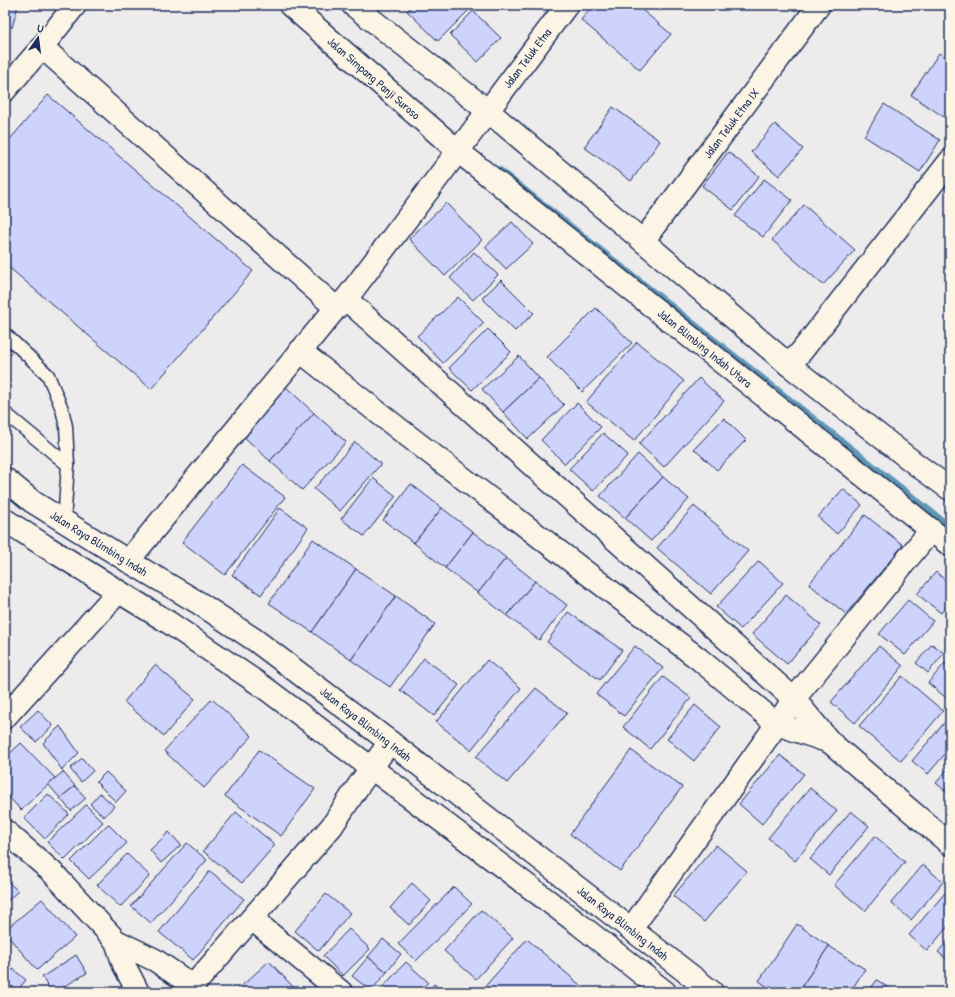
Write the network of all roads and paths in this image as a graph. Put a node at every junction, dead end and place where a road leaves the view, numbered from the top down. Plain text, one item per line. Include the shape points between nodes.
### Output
1 (75, 5) edge
2 (290, 5) edge
3 (354, 5) edge
4 (567, 5) edge
5 (819, 5) edge
6 (42, 47) junction
7 (5, 90) edge
8 (488, 111) junction
9 (458, 151) junction
10 (950, 161) edge
11 (643, 241) junction
12 (341, 303) junction
13 (5, 334) edge
14 (300, 351) junction
15 (789, 365) junction
16 (5, 413) edge
17 (68, 465) junction
18 (5, 479) edge
19 (950, 489) edge
20 (5, 520) edge
21 (64, 522) junction
22 (931, 530) junction
23 (950, 545) edge
24 (128, 561) junction
25 (118, 592) junction
26 (794, 699) junction
27 (5, 717) edge
28 (777, 724) junction
29 (390, 742) junction
30 (830, 742) junction
31 (372, 768) junction
32 (5, 831) edge
33 (950, 844) edge
34 (252, 919) junction
35 (631, 930) junction
36 (116, 941) junction
37 (191, 989) edge
38 (138, 992) edge
39 (341, 992) edge
40 (666, 992) edge
41 (712, 992) edge

1 - 6 street
2 - 9 street, Jalan Simpang Panji Suroso
3 - 8 street
4 - 8 street, Jalan Teluk Etna
5 - 11 street, Jalan Teluk Etna IX
6 - 7 street
6 - 12 street
8 - 9 street, Jalan Teluk Etna
8 - 11 street
9 - 12 street, Jalan Teluk Etna
9 - 22 street, Jalan Blimbing Indah Utara
10 - 15 street
11 - 15 street
12 - 14 street, Jalan Teluk Etna
12 - 26 street
13 - 17 lane via 48,375 66,426
14 - 24 street, Jalan Teluk Etna
14 - 28 street via 699,660
15 - 19 street
16 - 17 lane
17 - 21 lane
18 - 21 street, Jalan Raya Blimbing Indah via 33,502
20 - 25 street
21 - 24 street, Jalan Raya Blimbing Indah
22 - 23 street, Jalan Blimbing Indah Utara
22 - 26 street
24 - 29 street, Jalan Raya Blimbing Indah via 256,640
25 - 27 street
25 - 31 street via 168,622 265,688
26 - 28 street
26 - 30 street
28 - 30 street
28 - 35 street
29 - 31 street
29 - 35 street, Jalan Raya Blimbing Indah
30 - 33 street
31 - 34 street via 332,826
31 - 40 street
32 - 36 street via 52,872
34 - 37 street
34 - 39 street
35 - 41 street, Jalan Raya Blimbing Indah
36 - 37 street via 154,960
36 - 38 street via 124,965

